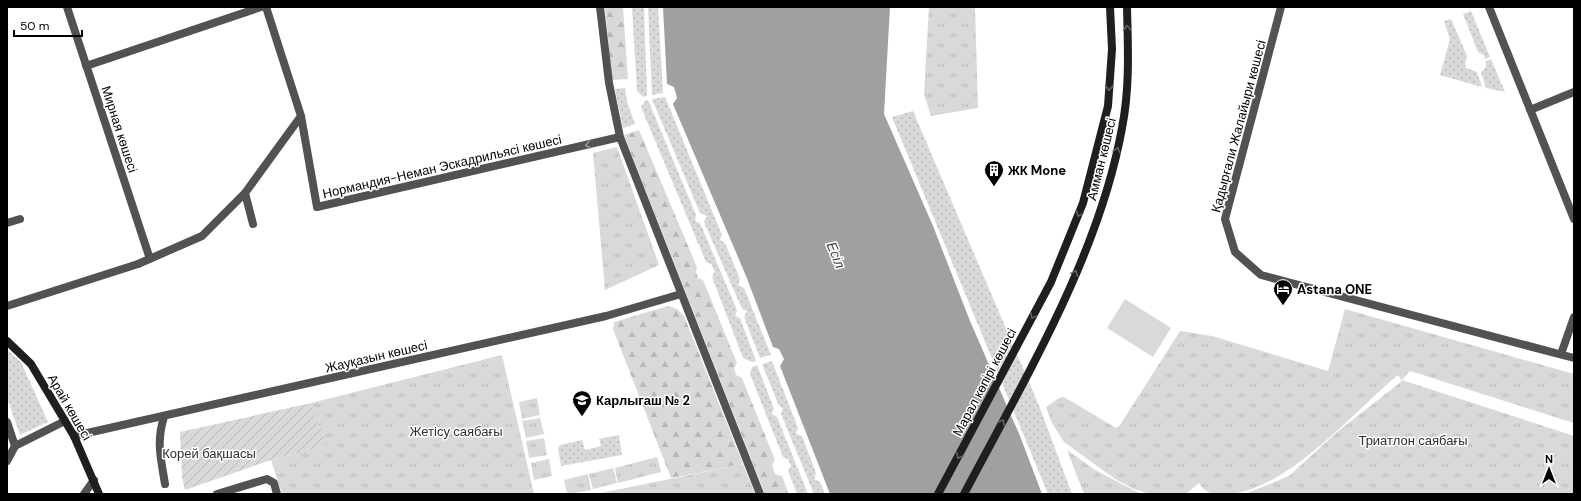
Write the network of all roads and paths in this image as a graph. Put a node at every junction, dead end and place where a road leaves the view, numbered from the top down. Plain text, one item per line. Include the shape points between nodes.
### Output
1 (67, 7) edge
2 (261, 7) edge
3 (266, 7) edge
4 (600, 7) edge
5 (1110, 7) edge
6 (1126, 7) edge
7 (1282, 7) edge
8 (1489, 7) edge
9 (86, 66) junction
10 (1574, 92) edge
11 (1530, 110) junction
12 (301, 116) junction
13 (620, 137) junction
14 (245, 193) junction
15 (20, 219) dead end
16 (1574, 219) edge
17 (7, 223) edge
18 (253, 224) dead end
19 (150, 258) junction
20 (1051, 282) joint
21 (681, 294) junction
22 (7, 306) edge
23 (1574, 317) edge
24 (7, 341) edge
25 (1561, 354) junction
26 (1574, 358) edge
27 (164, 417) junction
28 (65, 421) junction
29 (7, 422) edge
30 (74, 436) junction
31 (15, 446) junction
32 (7, 461) edge
33 (94, 480) junction
34 (165, 484) dead end
35 (84, 494) edge
36 (99, 494) edge
37 (217, 494) edge
38 (277, 494) edge
39 (760, 494) edge
40 (938, 494) edge
41 (964, 494) edge

1 - 9 street, Мирная көшесі
2 - 9 street
3 - 12 street
4 - 13 street via 609,83
5 -> 20 main road, Амман көшесі via 1112,49 1108,106 1083,203
41 -> 6 main road, Амман көшесі via 1060,309 1102,205 1122,128 1128,84
7 - 25 street, Қадырғали Жалайыри көшесі via 1225,218 1235,252 1261,275
8 - 11 street
9 - 19 street, Мирная көшесі
10 - 11 street
11 - 16 street
13 -> 12 street, Нормандия-Неман Эскадрильясі көшесі via 316,207
12 - 14 street
13 - 21 street
14 - 18 street
14 - 19 street via 202,236
15 - 17 street
19 - 22 street
20 -> 40 main road, Марал көпірі көшесі
21 - 27 street, Жауқазын көшесі via 606,316
21 - 39 street
23 - 25 street
24 - 28 main road, Арай көшесі via 31,364
25 - 26 street, Қадырғали Жалайыри көшесі
27 - 30 street, Жауқазын көшесі
27 - 34 street via 158,446
28 - 30 main road, Арай көшесі
28 - 31 street
29 - 31 street
30 - 33 main road, Арай көшесі
31 - 32 street
33 - 35 street
33 - 36 main road, Арай көшесі
37 - 38 street via 267,479 274,483

